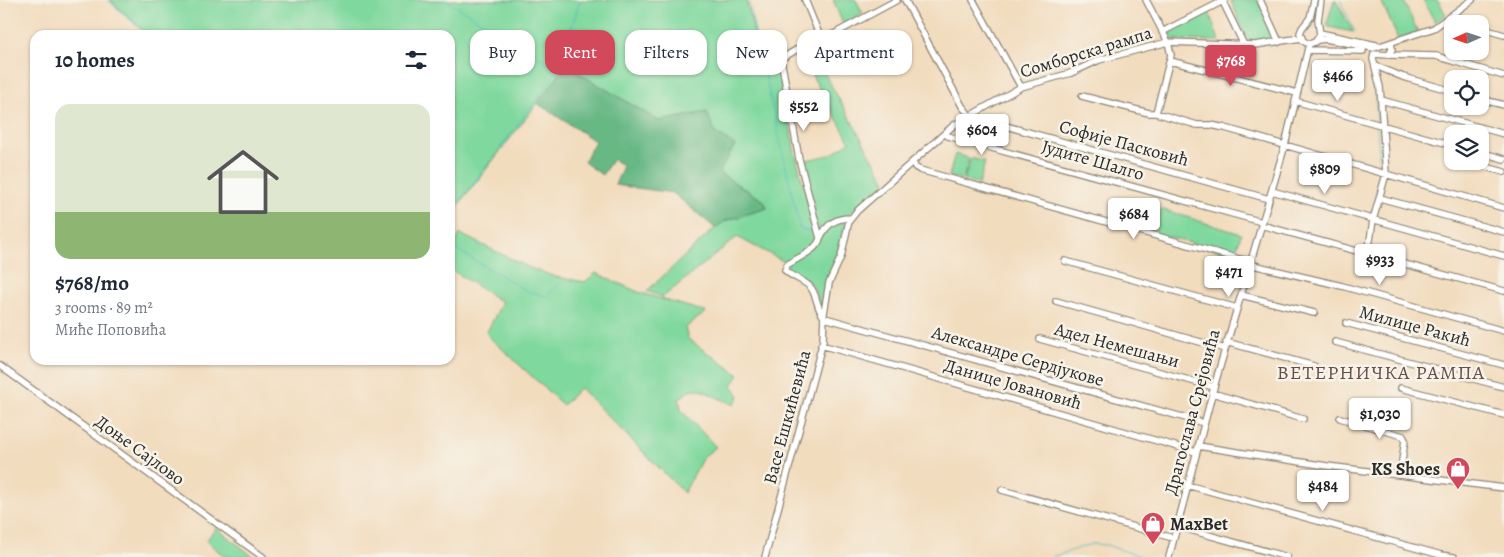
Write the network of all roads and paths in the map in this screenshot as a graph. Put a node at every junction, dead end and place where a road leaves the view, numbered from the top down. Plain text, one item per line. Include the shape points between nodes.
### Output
1 (805, 0) edge
2 (897, 0) edge
3 (905, 0) edge
4 (973, 0) edge
5 (1146, 0) edge
6 (1223, 0) edge
7 (1260, 0) edge
8 (1314, 0) edge
9 (1321, 0) edge
10 (1472, 0) edge
11 (1451, 15) edge
12 (1444, 20) edge
13 (1306, 24) junction
14 (817, 30) edge
15 (839, 30) edge
16 (1300, 30) junction
17 (1319, 30) junction
18 (1489, 31) edge
19 (1162, 32) junction
20 (1504, 35) edge
21 (1301, 38) junction
22 (1318, 40) junction
23 (1281, 41) junction
24 (1168, 42) junction
25 (1391, 43) junction
26 (1244, 45) junction
27 (1378, 46) junction
28 (1308, 47) junction
29 (797, 50) edge
30 (1363, 51) dead end
31 (1389, 55) junction
32 (1170, 60) junction
33 (1376, 66) junction
34 (1504, 76) edge
35 (1021, 87) junction
36 (1444, 89) edge
37 (1297, 93) junction
38 (1082, 96) dead end
39 (1381, 100) junction
40 (1295, 101) junction
41 (1489, 102) edge
42 (1504, 106) edge
43 (1156, 113) junction
44 (970, 116) junction
45 (1379, 124) junction
46 (946, 133) junction
47 (1504, 134) edge
48 (1444, 143) edge
49 (1285, 145) junction
50 (1489, 155) edge
51 (1504, 159) edge
52 (913, 161) junction
53 (1489, 168) edge
54 (1504, 172) edge
55 (1382, 173) junction
56 (1272, 191) junction
57 (1380, 198) junction
58 (1269, 199) junction
59 (1504, 208) edge
60 (851, 218) junction
61 (1373, 220) junction
62 (1262, 224) junction
63 (1504, 232) edge
64 (820, 238) junction
65 (1368, 254) junction
66 (1504, 256) edge
67 (1065, 261) dead end
68 (1250, 263) junction
69 (1504, 291) edge
70 (1241, 294) junction
71 (1056, 301) dead end
72 (1237, 308) junction
73 (1314, 313) dead end
74 (825, 318) junction
75 (1346, 323) dead end
76 (1504, 332) edge
77 (1040, 339) dead end
78 (1335, 342) dead end
79 (821, 346) junction
80 (1226, 346) junction
81 (1504, 365) edge
82 (0, 366) edge
83 (1314, 366) dead end
84 (1214, 386) junction
85 (1504, 386) edge
86 (1402, 388) dead end
87 (1212, 393) junction
88 (1504, 415) edge
89 (1340, 418) dead end
90 (1302, 419) dead end
91 (1204, 423) junction
92 (1197, 449) junction
93 (1400, 475) junction
94 (1187, 485) junction
95 (1504, 488) edge
96 (1002, 490) dead end
97 (1176, 526) junction
98 (1173, 538) junction
99 (767, 556) edge
100 (262, 557) edge
101 (1169, 557) edge
102 (1287, 557) edge
103 (1454, 557) edge

1 - 14 street
2 - 15 street
3 - 44 street
4 - 35 street
5 - 19 street
6 - 19 street
6 - 26 street
7 - 23 street
8 - 13 street
9 - 17 street
10 - 11 street
12 - 25 street via 1434,28
13 - 16 street
13 - 17 street via 1314,24
16 - 21 street
16 - 23 street, Сомборска рампа
17 - 22 street
17 - 27 street
18 - 20 street
19 - 24 street
21 - 23 street, Сомборска рампа
21 - 28 street
22 - 27 street
22 - 28 street
23 - 26 street, Сомборска рампа
24 - 26 street, Сомборска рампа
24 - 32 street
24 - 35 street, Сомборска рампа via 1099,60 1071,73
25 - 27 street
25 - 31 street
28 - 30 street
28 - 37 street, Драгослава Срејовића
29 - 64 street via 781,59 799,159
31 - 33 street via 1374,54
31 - 34 street via 1436,56
32 - 37 street
32 - 43 street
33 - 36 street
33 - 39 street
35 - 44 street, Сомборска рампа
37 - 40 street, Драгослава Срејовића
38 - 43 street
39 - 45 street
39 - 47 street
40 - 45 street
40 - 49 street, Драгослава Срејовића
41 - 42 street
43 - 49 street
44 - 46 street, Сомборска рампа
44 - 58 street, Софије Пасковић
45 - 48 street
45 - 55 street
46 - 52 street, Сомборска рампа
46 - 62 street, Јудите Шалго
49 - 55 street
49 - 56 street, Драгослава Срејовића
50 - 51 street
52 - 60 street, Сомборска рампа
52 - 68 street via 920,170
53 - 54 street
55 - 57 street
55 - 59 street
56 - 58 street, Драгослава Срејовића
56 - 61 street
57 - 61 street
57 - 63 street
58 - 62 street, Драгослава Срејовића
60 - 64 street via 832,222
60 - 74 street, Васе Ешкићевића via 841,257 829,283
61 - 65 street
61 - 66 street
62 - 65 street, Јудите Шалго
62 - 68 street, Драгослава Срејовића
64 - 74 street via 815,247 787,265 785,270 810,287
65 - 69 street, Јудите Шалго
67 - 72 street
68 - 70 street, Драгослава Срејовића
68 - 76 street
70 - 72 street, Драгослава Срејовића
70 - 73 street
71 - 80 street
72 - 80 street, Драгослава Срејовића
74 - 79 street, Васе Ешкићевића
74 - 91 street, Александре Сердјукове
75 - 81 street, Милице Ракић
77 - 84 street, Адел Немешањи
78 - 85 street
79 - 92 street, Данице Јовановић
79 - 99 street, Васе Ешкићевића
80 - 83 street
80 - 84 street, Драгослава Срејовића
82 - 100 street, Доње Сајлово
84 - 87 street, Драгослава Срејовића
86 - 88 street
87 - 90 street
87 - 91 street, Драгослава Срејовића
89 - 93 street via 1403,436
91 - 92 street, Драгослава Срејовића
92 - 93 street, Данице Јовановић
92 - 94 street, Драгослава Срејовића
93 - 95 street, Данице Јовановић
94 - 97 street, Драгослава Срејовића
94 - 103 street
96 - 98 street
97 - 98 street, Драгослава Срејовића
97 - 102 street
98 - 101 street, Драгослава Срејовића

